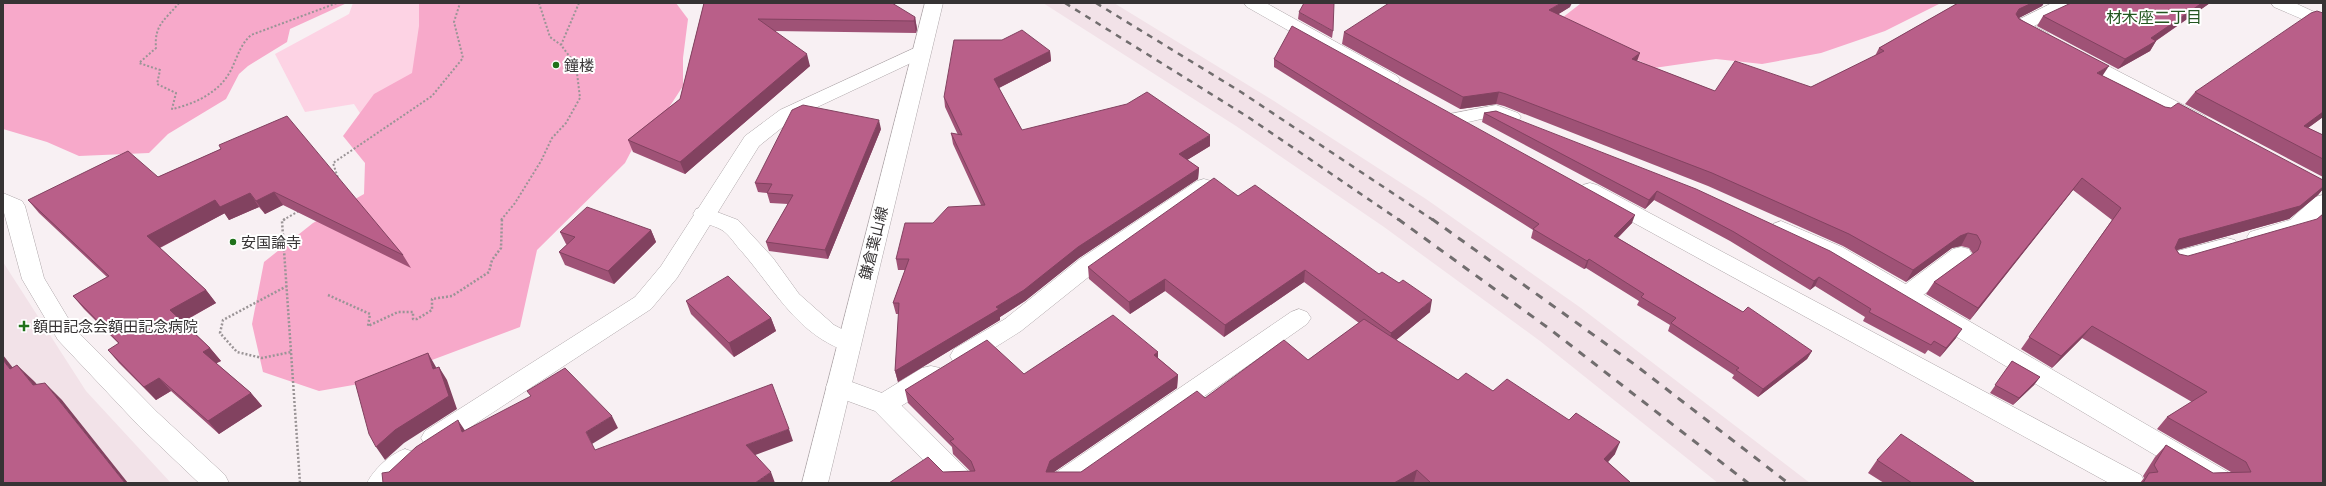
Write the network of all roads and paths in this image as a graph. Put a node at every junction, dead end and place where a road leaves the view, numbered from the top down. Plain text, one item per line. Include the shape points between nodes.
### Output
1 (178, 3) edge
2 (337, 3) edge
3 (460, 3) edge
4 (539, 3) edge
5 (580, 3) edge
6 (934, 3) edge
7 (1253, 3) edge
8 (2066, 3) edge
9 (2280, 3) edge
10 (2323, 23) edge
11 (561, 45) junction
12 (921, 51) junction
13 (1409, 91) edge
14 (1437, 106) edge
15 (1457, 118) junction
16 (1532, 126) edge
17 (2217, 131) edge
18 (1485, 133) edge
19 (1569, 179) edge
20 (341, 186) edge
21 (1204, 186) edge
22 (2321, 191) edge
23 (3, 200) edge
24 (302, 209) edge
25 (704, 214) junction
26 (1764, 221) edge
27 (1961, 255) dead end
28 (2178, 259) edge
29 (286, 286) junction
30 (328, 294) dead end
31 (1907, 295) junction
32 (1300, 318) dead end
33 (849, 343) junction
34 (291, 352) junction
35 (838, 387) junction
36 (884, 404) junction
37 (216, 483) edge
38 (300, 483) edge
39 (380, 483) edge
40 (815, 483) edge
41 (963, 483) edge
42 (1061, 483) edge
43 (2132, 483) edge
44 (2224, 483) edge

1 - 2 path via 155,34 156,48 139,63 160,70 157,84 176,93 172,109 198,100 216,88 227,77 237,54 252,35 269,26
3 - 20 path via 454,22 463,58 432,96 333,163
4 - 11 path via 550,37
5 - 11 path via 574,12 567,37
6 - 12 street, 鎌倉葉山線
7 - 13 street
8 - 17 street via 2020,26
9 - 10 street
11 - 30 path via 573,56 578,66 576,87 580,98 566,123 552,138 515,203 501,220 500,248 492,260 489,272 452,296 432,299 432,310 418,319 413,319 413,312 398,312 370,326 370,314
12 - 25 street via 787,114 752,141
12 - 33 street, 鎌倉葉山線
14 - 15 street
15 - 16 street via 1496,111
15 - 18 street
19 - 43 street
21 - 36 street via 1088,265 1013,325
22 - 28 street via 2298,225
23 - 37 street via 14,206 33,279 66,334 148,419
24 - 29 path via 282,221
25 - 33 street via 730,225 765,264 791,300 826,331
25 - 39 street via 669,272 643,303 414,451
26 - 31 street via 1834,253
27 - 31 street
29 - 34 path
29 - 34 path via 277,294 223,320 220,333 238,352 262,358
31 - 44 street
32 - 42 street
33 - 35 street, 鎌倉葉山線
34 - 38 path
35 - 36 street
35 - 40 street, 鎌倉葉山線
36 - 41 street

